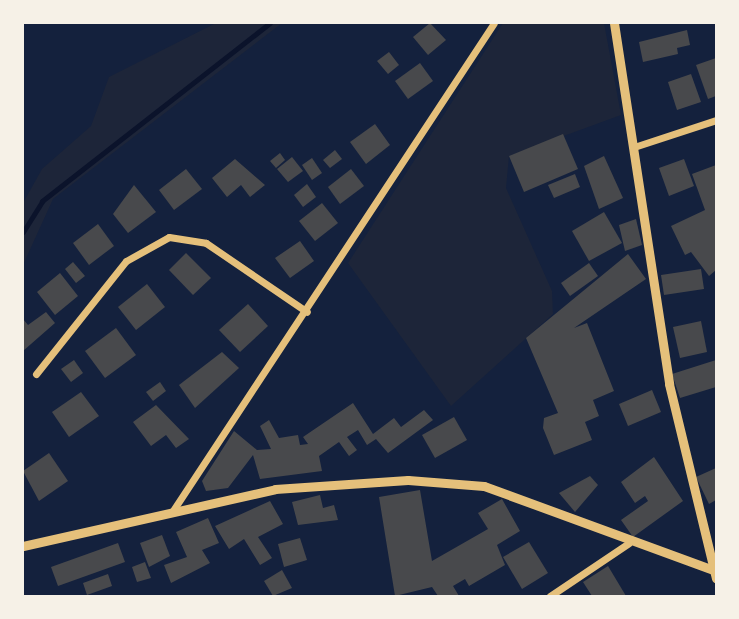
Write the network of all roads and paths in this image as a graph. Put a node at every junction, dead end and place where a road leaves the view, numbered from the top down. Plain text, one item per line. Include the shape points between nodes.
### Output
1 (494, 23) edge
2 (614, 23) edge
3 (716, 120) edge
4 (637, 146) junction
5 (307, 312) junction
6 (36, 374) dead end
7 (172, 512) junction
8 (629, 543) junction
9 (23, 546) edge
10 (711, 569) junction
11 (716, 578) edge
12 (550, 596) edge

1 - 5 street
2 - 4 street
3 - 4 street
4 - 10 street via 669,384
5 - 6 street via 206,243 169,237 126,261
5 - 7 street
7 - 8 street via 310,485 441,481 506,493
7 - 9 street
8 - 10 street
8 - 12 street
10 - 11 street

